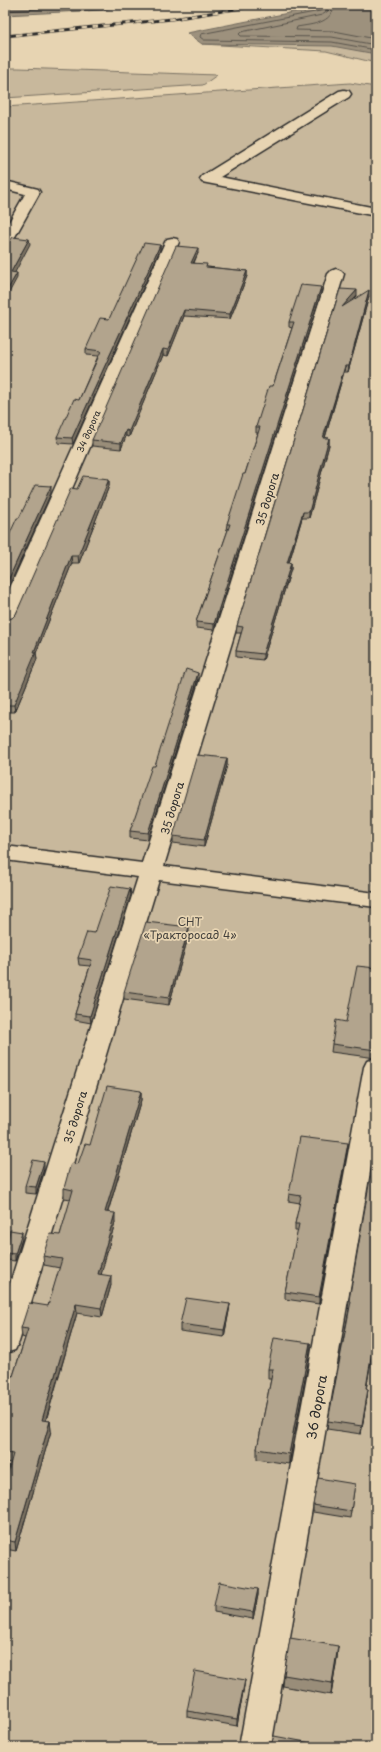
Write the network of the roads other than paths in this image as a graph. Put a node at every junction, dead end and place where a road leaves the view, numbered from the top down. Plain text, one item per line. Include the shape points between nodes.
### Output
1 (344, 94) dead end
2 (5, 185) edge
3 (376, 212) edge
4 (5, 242) edge
5 (172, 242) dead end
6 (336, 274) dead end
7 (5, 620) edge
8 (5, 854) edge
9 (152, 872) junction
10 (376, 900) edge
11 (376, 1067) edge
12 (5, 1342) edge
13 (255, 1747) edge

1 - 3 street via 207,180
2 - 4 street via 33,192
5 - 7 street, 34 дорога
6 - 9 street, 35 дорога
8 - 9 street
9 - 10 street
9 - 12 street, 35 дорога
11 - 13 street, 36 дорога

